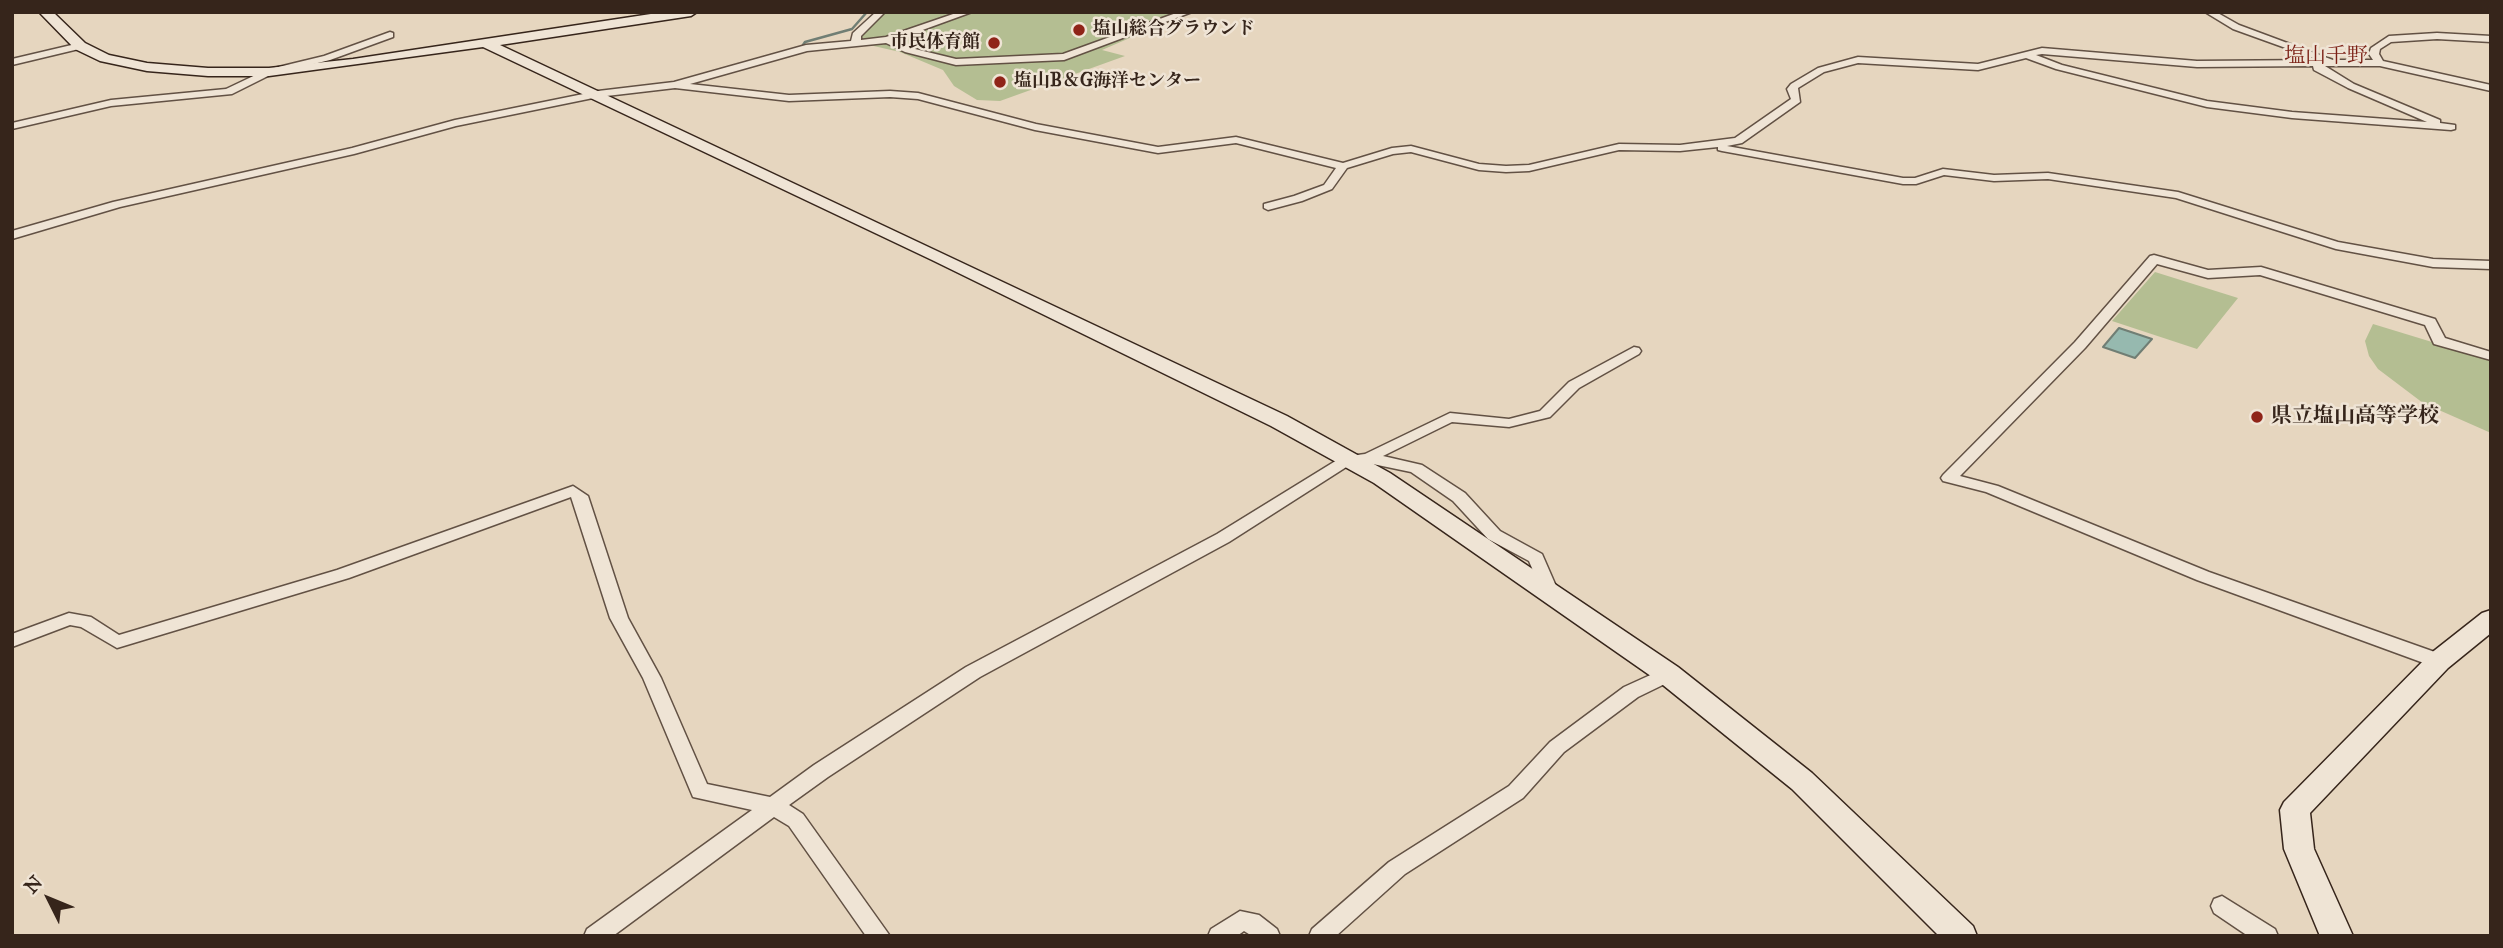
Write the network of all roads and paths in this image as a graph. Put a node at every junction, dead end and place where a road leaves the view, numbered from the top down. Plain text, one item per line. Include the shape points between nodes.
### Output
1 (45, 12) edge
2 (691, 12) edge
3 (881, 12) edge
4 (968, 12) edge
5 (1188, 12) edge
6 (2209, 12) edge
7 (390, 35) dead end
8 (887, 40) junction
9 (2491, 40) edge
10 (856, 43) junction
11 (487, 44) junction
12 (80, 46) junction
13 (2024, 54) junction
14 (12, 62) edge
15 (2380, 63) junction
16 (2336, 65) junction
17 (268, 72) junction
18 (675, 85) junction
19 (2491, 88) edge
20 (598, 94) junction
21 (12, 125) edge
22 (1712, 146) junction
23 (1343, 166) junction
24 (1268, 206) dead end
25 (12, 235) edge
26 (2491, 265) edge
27 (1634, 351) dead end
28 (2491, 356) edge
29 (1357, 459) junction
30 (2491, 619) edge
31 (12, 641) edge
32 (2439, 661) junction
33 (1668, 674) junction
34 (774, 806) junction
35 (2222, 906) dead end
36 (595, 936) edge
37 (879, 936) edge
38 (1219, 936) edge
39 (1269, 936) edge
40 (1320, 936) edge
41 (1961, 936) edge
42 (2267, 936) edge
43 (2337, 936) edge

1 - 12 street
2 - 11 street
3 - 10 street via 856,35
4 - 8 street
5 - 8 street via 1064,57 956,62
6 - 16 street
7 - 17 street via 327,58
8 - 10 street
9 - 15 street via 2389,39 2376,48
10 - 18 street via 784,53
11 - 17 street
11 - 20 street
12 - 14 street
12 - 17 street via 104,58 147,67
13 - 16 street via 2047,51 2197,64
13 - 16 street via 2207,103 2292,115 2451,127 2393,106 2317,68
13 - 22 street via 1978,67 1842,62 1794,86 1796,100 1744,137
15 - 16 street
15 - 19 street
17 - 21 street via 219,94 111,103
18 - 20 street
18 - 23 street via 789,98 905,94 1035,127 1158,150 1236,141
20 - 25 street via 455,123 354,152 117,204
20 - 29 street
22 - 23 street via 1619,147 1506,169 1401,149
22 - 26 street via 1906,181 1943,172 1994,178 2048,176 2178,195 2336,245 2433,263
23 - 24 street via 1328,187
27 - 29 street via 1574,385 1545,414 1509,423 1450,417
28 - 32 street via 2439,341 2430,322 2261,271 2208,274 2154,259 2080,345 1949,478 1992,489 2216,581
29 - 33 street
29 - 34 street via 1223,538 973,672
30 - 32 street
31 - 34 street via 69,619 85,621 117,642 343,573 573,491 580,496 619,618 652,678 700,791
32 - 43 street via 2295,810 2299,849
33 - 40 street via 1631,692 1557,747 1516,792 1397,868
33 - 41 street via 1802,781
34 - 36 street
34 - 37 street via 796,820
35 - 42 street
38 - 39 street via 1240,921 1251,922

